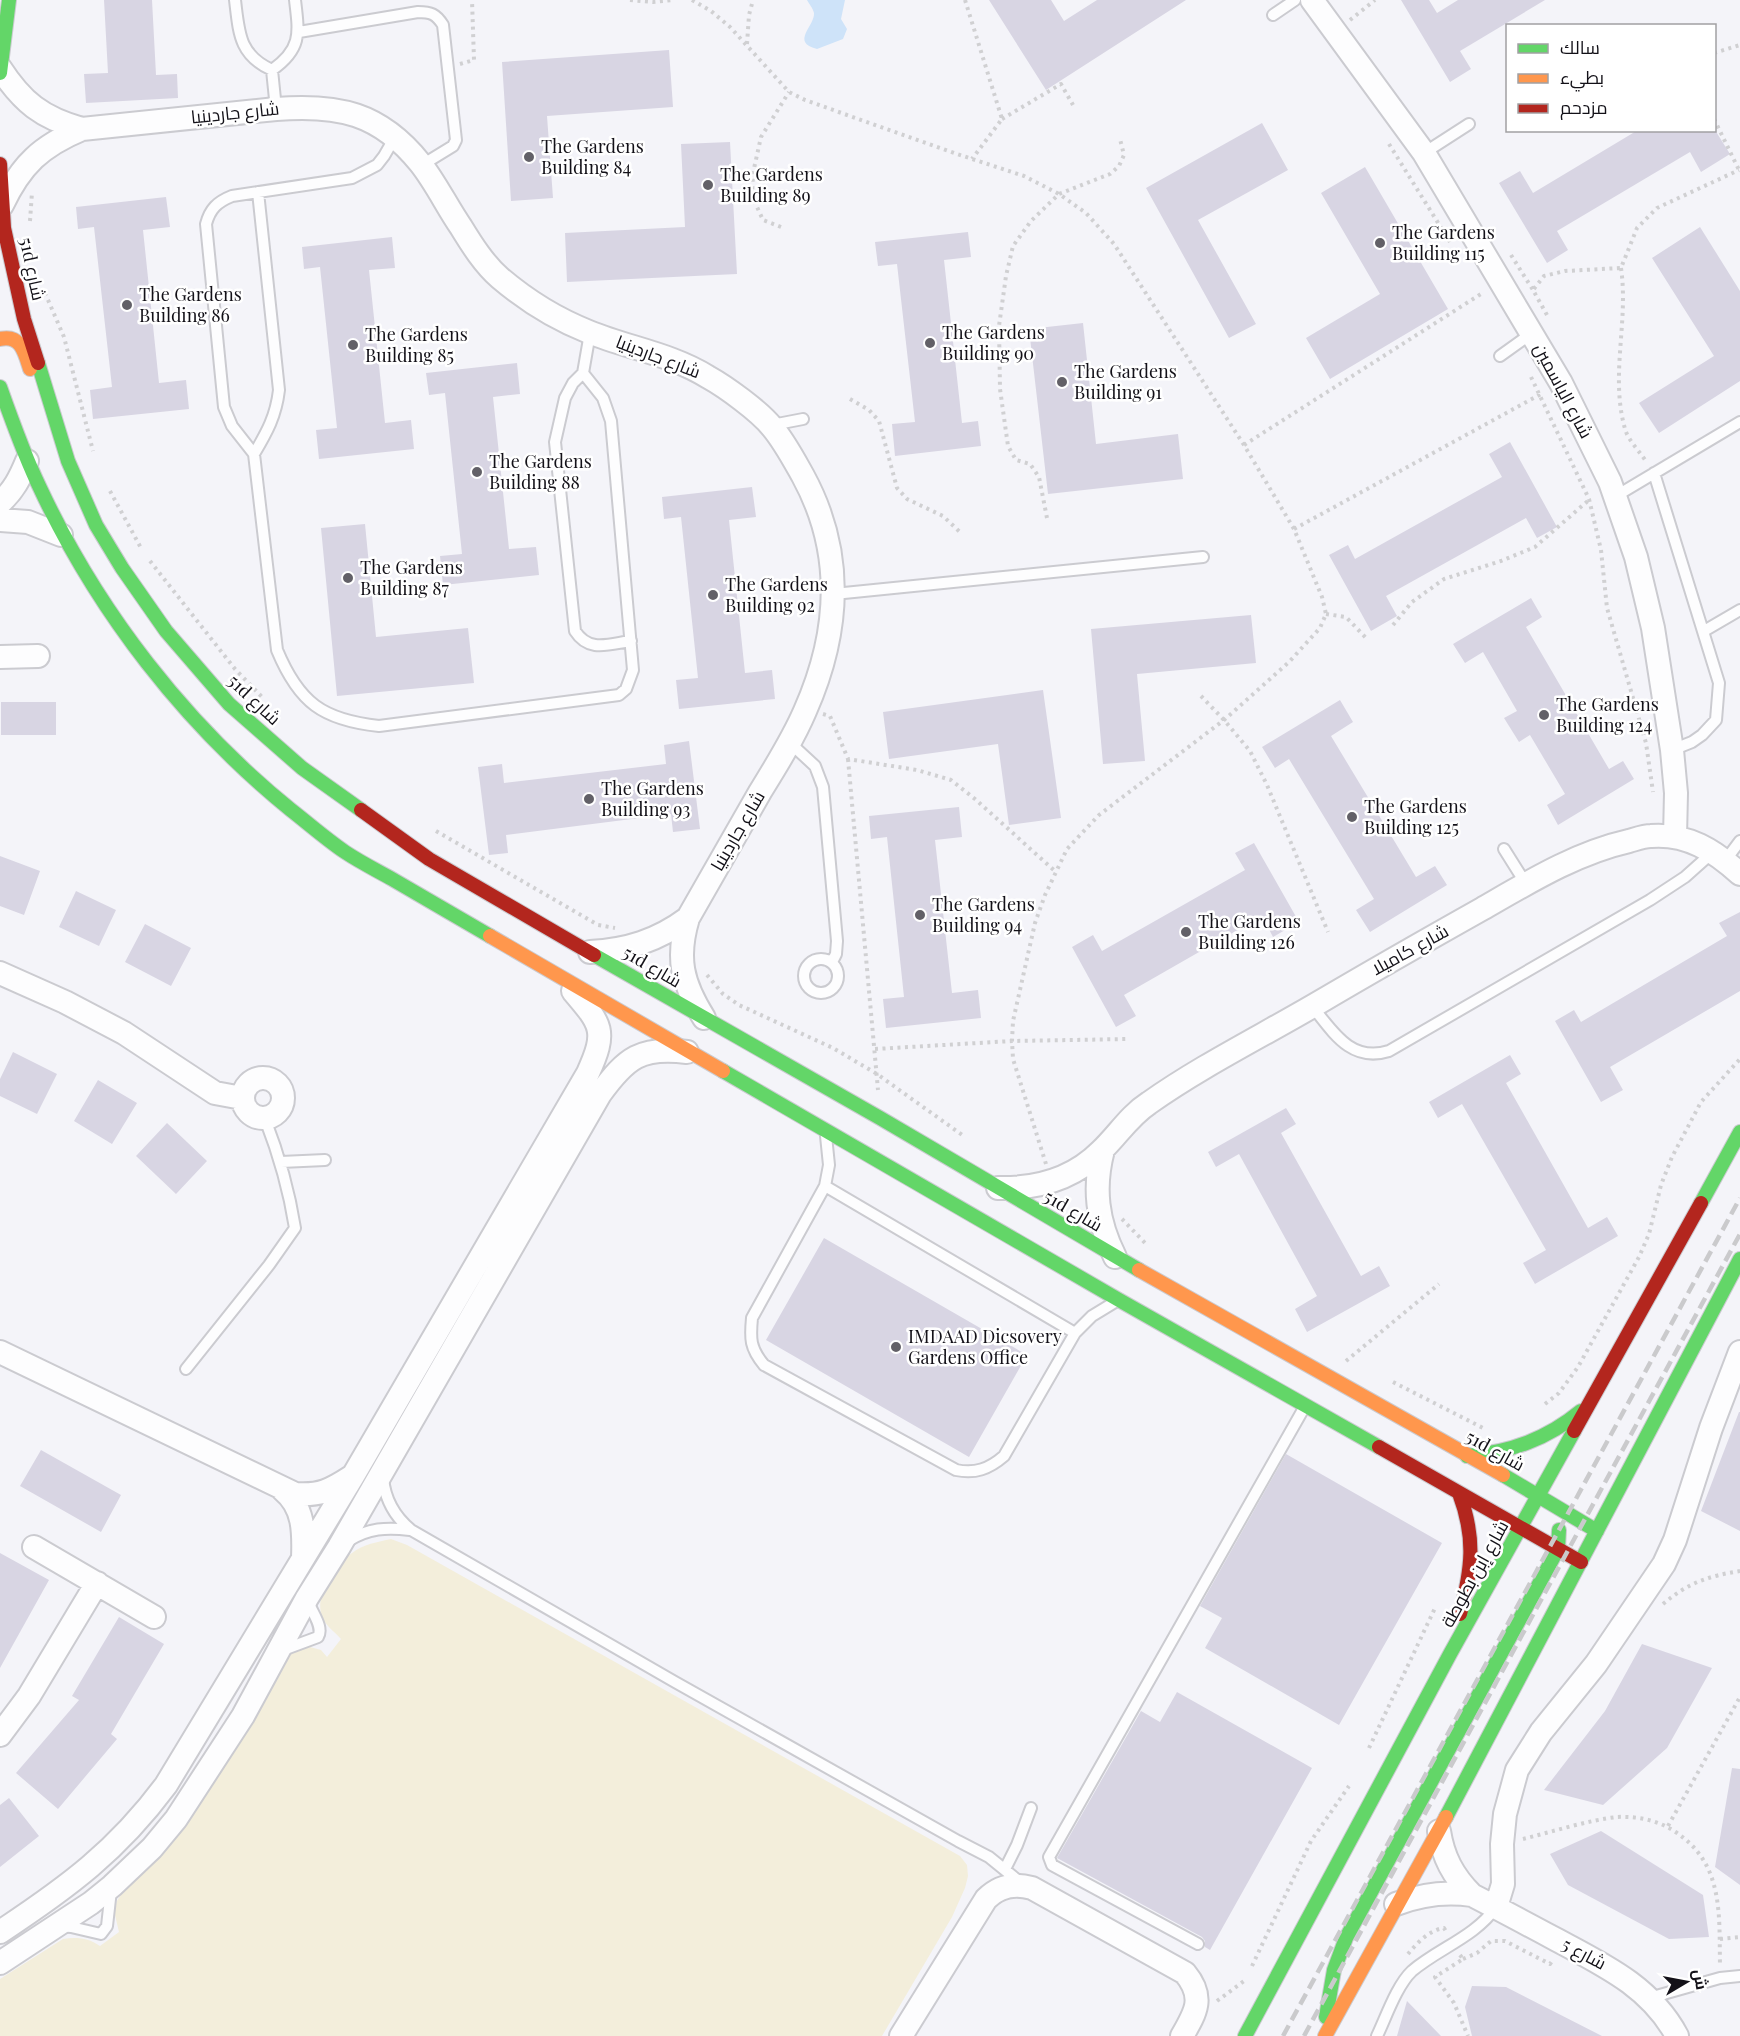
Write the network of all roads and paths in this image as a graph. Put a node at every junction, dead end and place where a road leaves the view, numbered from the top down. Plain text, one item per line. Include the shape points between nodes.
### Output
1 (9, 0) edge
2 (235, 0) edge
3 (295, 0) edge
4 (472, 0) edge
5 (630, 0) edge
6 (674, 0) edge
7 (692, 0) edge
8 (753, 0) edge
9 (964, 0) edge
10 (1294, 0) edge
11 (1375, 0) edge
12 (1321, 4) edge
13 (1273, 15) dead end
14 (1335, 31) junction
15 (299, 32) junction
16 (747, 45) junction
17 (1740, 45) edge
18 (1716, 52) edge
19 (450, 67) junction
20 (0, 68) edge
21 (272, 70) junction
22 (0, 73) edge
23 (789, 92) junction
24 (1073, 105) dead end
25 (276, 109) junction
26 (1002, 119) junction
27 (1716, 123) edge
28 (1469, 124) dead end
29 (82, 129) junction
30 (1384, 135) dead end
31 (395, 136) junction
32 (1120, 139) dead end
33 (1424, 153) junction
34 (972, 159) junction
35 (0, 164) edge
36 (422, 165) junction
37 (1740, 170) edge
38 (258, 192) junction
39 (1059, 194) junction
40 (2, 206) junction
41 (781, 227) dead end
42 (1452, 244) dead end
43 (1620, 268) junction
44 (1477, 283) dead end
45 (1491, 287) junction
46 (1488, 301) dead end
47 (590, 333) junction
48 (1533, 333) junction
49 (0, 339) edge
50 (1500, 356) dead end
51 (583, 373) junction
52 (1530, 375) dead end
53 (1561, 383) junction
54 (0, 387) edge
55 (1540, 394) junction
56 (850, 399) dead end
57 (52, 412) junction
58 (802, 419) dead end
59 (1740, 422) edge
60 (771, 425) junction
61 (1244, 445) junction
62 (254, 454) junction
63 (27, 461) junction
64 (1654, 473) junction
65 (1613, 489) junction
66 (1589, 500) junction
67 (0, 502) edge
68 (1047, 518) dead end
69 (0, 520) edge
70 (1294, 529) junction
71 (962, 534) dead end
72 (61, 535) junction
73 (1203, 557) dead end
74 (834, 594) junction
75 (1740, 610) edge
76 (1326, 614) junction
77 (1393, 626) dead end
78 (1704, 631) junction
79 (1367, 639) dead end
80 (631, 642) junction
81 (38, 656) dead end
82 (0, 657) edge
83 (1201, 696) dead end
84 (806, 710) junction
85 (1224, 720) junction
86 (789, 742) junction
87 (1672, 750) junction
88 (848, 759) junction
89 (1676, 793) junction
90 (1675, 837) junction
91 (1740, 841) edge
92 (1504, 849) dead end
93 (1726, 862) edge
94 (1056, 872) junction
95 (1526, 884) junction
96 (688, 918) junction
97 (1328, 932) dead end
98 (590, 952) junction
99 (832, 962) dead end
100 (682, 970) junction
101 (0, 973) edge
102 (565, 981) junction
103 (1312, 1006) junction
104 (704, 1018) junction
105 (1129, 1040) dead end
106 (1011, 1041) junction
107 (875, 1049) junction
108 (687, 1052) junction
109 (1740, 1059) edge
110 (878, 1074) junction
111 (242, 1098) junction
112 (880, 1118) junction
113 (265, 1119) junction
114 (825, 1130) junction
115 (1740, 1132) edge
116 (967, 1138) dead end
117 (1103, 1150) junction
118 (325, 1160) dead end
119 (281, 1162) junction
120 (1038, 1167) dead end
121 (825, 1186) junction
122 (998, 1188) junction
123 (1098, 1211) junction
124 (1150, 1247) dead end
125 (1115, 1257) junction
126 (1740, 1259) edge
127 (1666, 1263) junction
128 (1440, 1284) dead end
129 (1119, 1300) junction
130 (1662, 1301) dead end
131 (1075, 1333) junction
132 (0, 1352) edge
133 (1740, 1352) edge
134 (1338, 1354) dead end
135 (1348, 1360) junction
136 (1358, 1365) dead end
137 (186, 1370) dead end
138 (1326, 1375) junction
139 (1389, 1380) dead end
140 (1589, 1404) junction
141 (1306, 1405) junction
142 (1542, 1407) dead end
143 (1490, 1432) dead end
144 (1467, 1456) junction
145 (383, 1472) junction
146 (353, 1476) junction
147 (283, 1490) junction
148 (1459, 1493) junction
149 (1539, 1497) junction
150 (1563, 1503) junction
151 (1521, 1528) junction
152 (411, 1530) junction
153 (1597, 1531) junction
154 (34, 1547) dead end
155 (339, 1547) junction
156 (1558, 1549) junction
157 (303, 1559) junction
158 (1581, 1562) junction
159 (1740, 1571) edge
160 (97, 1583) junction
161 (1436, 1605) dead end
162 (1662, 1606) dead end
163 (154, 1617) dead end
164 (1450, 1654) junction
165 (1740, 1697) edge
166 (0, 1735) edge
167 (1366, 1754) dead end
168 (1350, 1784) dead end
169 (1031, 1808) dead end
170 (1668, 1826) junction
171 (1439, 1831) junction
172 (1502, 1844) junction
173 (1005, 1869) junction
174 (112, 1886) junction
175 (1023, 1886) junction
176 (1472, 1895) junction
177 (1396, 1904) junction
178 (1496, 1907) junction
179 (57, 1926) junction
180 (0, 1932) edge
181 (1740, 1938) edge
182 (1720, 1939) junction
183 (1198, 1944) dead end
184 (1452, 1944) junction
185 (0, 1963) edge
186 (1740, 1976) edge
187 (1720, 1978) junction
188 (1649, 1998) junction
189 (1212, 2010) dead end
190 (1325, 2035) edge
191 (901, 2036) edge
192 (1182, 2036) edge
193 (1245, 2036) edge
194 (1377, 2036) edge
195 (1468, 2036) edge
196 (1677, 2036) edge

1 - 20 street
2 - 21 lane via 246,51
3 - 15 lane
4 - 19 path via 474,60
5 - 6 path
7 - 16 path via 711,11
8 - 16 path
9 - 26 path
10 - 13 lane
11 - 14 path
12 - 14 street, شارع الياسمين
14 - 33 street, شارع الياسمين
15 - 19 lane via 428,12 437,15 443,25
15 - 21 lane via 293,49
16 - 23 path
17 - 18 path
19 - 36 lane via 456,140 453,146
20 - 22 street
20 - 29 street, شارع جاردينيا via 31,106
21 - 25 lane
23 - 34 path
23 - 41 path via 761,137 753,173 752,196 763,220
24 - 26 path via 1061,84
25 - 29 street, شارع جاردينيا
25 - 31 street, شارع جاردينيا via 338,109 369,120
26 - 34 path
27 - 37 path
28 - 33 lane
29 - 40 street, شارع جاردينيا via 42,149 12,184
30 - 42 path
31 - 36 street, شارع جاردينيا
31 - 38 lane via 376,165 352,178
32 - 39 path via 1124,155 1119,166 1110,174
33 - 45 street, شارع الياسمين
34 - 39 path via 1024,176
35 - 40 street, 51d شارع
36 - 47 street, شارع جاردينيا via 475,249 497,275 553,317
37 - 43 path via 1657,208 1637,228
38 - 62 lane via 279,390 273,417
38 - 62 lane via 221,201 213,207 206,224 224,407 232,426
39 - 61 path via 1086,213 1114,244
39 - 68 path via 1030,221 1013,246 999,326 1000,390 1008,446 1016,460 1030,464 1039,477
40 - 57 street, 51d شارع via 24,319
43 - 48 path via 1544,276 1533,290 1550,321
43 - 64 path via 1624,288 1618,356 1622,407 1627,434
44 - 45 path
45 - 46 path
45 - 48 street, شارع الياسمين
45 - 61 path
47 - 51 lane
47 - 60 street, شارع جاردينيا via 708,376
48 - 50 lane
48 - 53 street, شارع الياسمين
49 - 57 street via 14,338 22,345 38,391
51 - 80 lane via 603,398 611,420
51 - 80 lane via 565,398 555,442 576,631 588,644
52 - 55 path
53 - 55 path
53 - 65 street, شارع الياسمين
54 - 63 street
55 - 66 path
55 - 70 path
56 - 71 path via 879,421 897,488 907,499 943,516
57 - 98 street, 51d شارع via 92,515 122,568 166,631 229,704 302,768 429,860
58 - 60 lane
59 - 64 lane
60 - 74 street, شارع جاردينيا via 813,494 825,528
61 - 70 path
62 - 80 lane via 277,650 288,676 305,697 327,714 352,723 379,726 619,695 626,689 633,670
63 - 67 street via 20,479
63 - 72 street
64 - 65 lane
64 - 78 lane
65 - 66 path
65 - 87 street, شارع الياسمين via 1636,557 1653,628
66 - 77 path via 1535,547 1444,579 1412,602
66 - 89 path via 1601,550 1607,608 1646,743 1654,795
69 - 72 street via 28,522
70 - 76 path
72 - 102 street via 134,647 178,702 288,809 345,852
73 - 74 lane
74 - 84 street, شارع جاردينيا via 827,648
75 - 78 lane
76 - 79 path via 1346,617
76 - 85 path via 1304,647
78 - 87 lane via 1719,683 1716,720 1692,742
81 - 82 street
83 - 85 path
84 - 86 street, شارع جاردينيا
84 - 88 path via 830,716
85 - 94 path via 1100,815 1067,849
85 - 97 path via 1250,751 1263,776
86 - 96 street, شارع جاردينيا
86 - 99 lane via 815,766 823,787 837,941
87 - 89 street, شارع الياسمين
88 - 94 path via 917,770 951,780
88 - 107 path
89 - 90 street, شارع الياسمين
90 - 93 street, شارع كاميلا
90 - 95 street, شارع كاميلا via 1651,836 1597,850
91 - 93 lane
92 - 95 lane
93 - 103 lane via 1685,877 1389,1051 1361,1053 1347,1046
94 - 106 path via 1035,923
95 - 103 street, شارع كاميلا
96 - 98 street, شارع جاردينيا via 644,944
96 - 100 street, شارع جاردينيا via 682,936
98 - 104 street, 51d شارع
100 - 104 street, شارع جاردينيا via 691,997
100 - 110 path via 703,965 716,986 738,1005
101 - 111 street via 124,1034 215,1093
102 - 108 street
102 - 146 street via 595,1019 601,1038 599,1049
103 - 117 street, شارع كاميلا via 1147,1104 1117,1131
104 - 112 street, 51d شارع
105 - 106 path
106 - 107 path
106 - 120 path via 1013,1059 1047,1166
107 - 110 path
108 - 114 street
108 - 145 street via 651,1051 634,1057 617,1070
109 - 142 path via 1701,1102 1660,1185 1649,1234 1639,1257 1578,1366 1559,1393
110 - 112 path
110 - 116 path
111 - 113 street via 249,1113
111 - 113 street via 256,1078 273,1080 283,1094 283,1103 273,1116
112 - 122 street, 51d شارع
113 - 119 lane
114 - 121 lane via 829,1165
114 - 129 street
115 - 127 street, شارع إبن بطوطة
117 - 122 street, شارع كاميلا via 1052,1182
117 - 123 street, شارع كاميلا via 1096,1190
118 - 119 lane
119 - 137 lane via 295,1228
121 - 131 lane
121 - 131 lane via 752,1318 754,1352 764,1365 956,1470 979,1471 1004,1456
122 - 125 street, 51d شارع
123 - 124 path via 1118,1214
123 - 125 street, شارع كاميلا
125 - 138 street, 51d شارع
126 - 153 street
127 - 130 street
127 - 140 street, شارع إبن بطوطة
128 - 135 path
129 - 131 lane via 1092,1316
129 - 141 street
132 - 147 street
133 - 172 street via 1671,1548 1653,1582 1596,1664 1524,1757 1508,1799
134 - 135 path
135 - 136 path
135 - 138 path
138 - 144 street, 51d شارع
139 - 143 path
140 - 144 street via 1546,1436 1503,1452
140 - 149 street, شارع إبن بطوطة
141 - 148 street
141 - 183 lane via 1049,1857 1052,1865
144 - 149 street, 51d شارع
145 - 152 lane via 392,1510
145 - 155 street
146 - 147 street via 319,1494
146 - 157 street
147 - 157 street via 301,1518
148 - 151 street
148 - 164 street via 1470,1523 1473,1556
149 - 150 street, 51d شارع
149 - 151 street, شارع إبن بطوطة
149 - 156 street via 1557,1522
150 - 153 street, 51d شارع
150 - 158 street via 1564,1528
151 - 156 street
151 - 164 street, شارع إبن بطوطة
152 - 155 lane via 372,1530
152 - 173 lane
153 - 158 street
154 - 160 street
155 - 174 street via 243,1716 176,1819
156 - 158 street
156 - 190 street via 1346,1938 1330,1987
157 - 180 street via 147,1811 93,1866
158 - 171 street
159 - 162 path via 1701,1579
160 - 163 street
160 - 166 street via 29,1696
161 - 167 path
164 - 193 street, شارع إبن بطوطة
165 - 170 path
168 - 189 path via 1311,1841 1244,1982 1217,2001
169 - 173 lane
170 - 172 path via 1642,1819 1615,1818
170 - 182 path via 1699,1852 1710,1870 1719,1910
171 - 176 street, شارع 5 via 1446,1859
171 - 177 street
172 - 178 street via 1503,1884
173 - 175 lane
174 - 179 street
174 - 179 lane via 107,1926 101,1934
175 - 191 street via 1005,1887 986,1899
175 - 192 street via 1185,1973 1197,1995 1196,2010
176 - 177 street, شارع 5 via 1426,1894
176 - 178 street, شارع 5
177 - 190 street
178 - 184 lane via 1483,1923
178 - 188 street, شارع 5 via 1603,1964
179 - 185 street
181 - 182 path
182 - 187 path
184 - 194 lane via 1411,1972
184 - 195 path via 1463,1959 1435,1977 1454,2003
186 - 187 lane
187 - 188 lane
188 - 196 street, شارع 5

